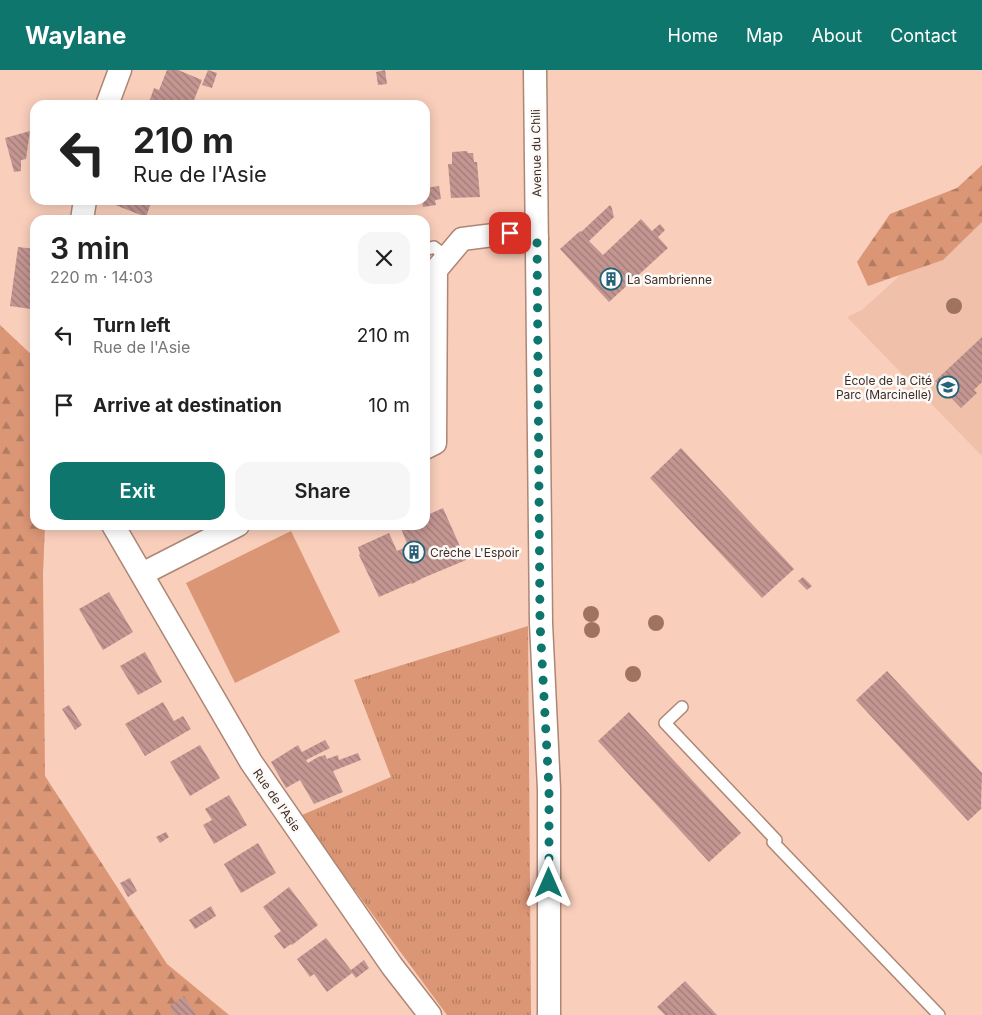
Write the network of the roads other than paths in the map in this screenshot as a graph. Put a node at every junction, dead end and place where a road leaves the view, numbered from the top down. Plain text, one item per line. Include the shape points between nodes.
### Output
1 (120, 70) edge
2 (535, 70) edge
3 (109, 100) edge
4 (537, 238) junction
5 (430, 248) edge
6 (447, 257) junction
7 (430, 446) edge
8 (116, 530) edge
9 (228, 530) edge
10 (142, 574) junction
11 (682, 707) dead end
12 (430, 1015) edge
13 (549, 1015) edge
14 (939, 1015) edge

1 - 3 street
2 - 4 street, Avenue du Chili
4 - 6 street via 510,233 462,239
4 - 13 street, Avenue du Chili via 540,623 549,789
5 - 6 lane via 434,247
6 - 7 street via 436,270 435,443
8 - 10 street, Rue de l'Asie
9 - 10 street
10 - 12 street, Rue de l'Asie via 251,762 392,966
11 - 14 lane via 665,723

